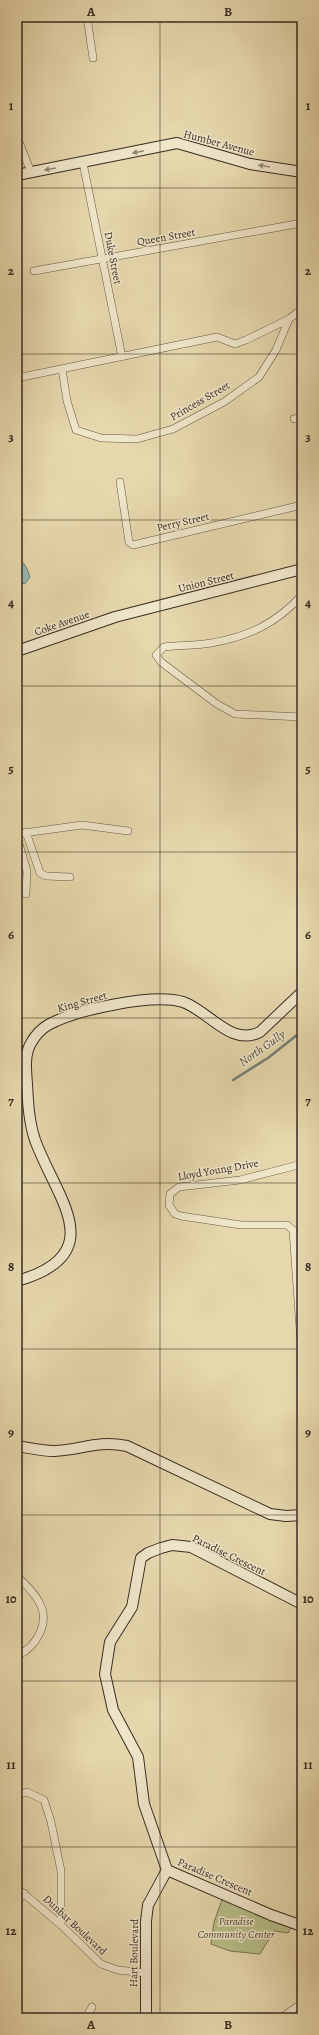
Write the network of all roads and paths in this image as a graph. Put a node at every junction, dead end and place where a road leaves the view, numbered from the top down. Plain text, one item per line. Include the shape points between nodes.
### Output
1 (87, 17) edge
2 (93, 58) dead end
3 (17, 137) edge
4 (83, 163) junction
5 (301, 171) edge
6 (32, 172) junction
7 (17, 175) edge
8 (302, 223) edge
9 (102, 260) junction
10 (34, 271) dead end
11 (302, 309) edge
12 (290, 319) junction
13 (122, 356) junction
14 (62, 369) junction
15 (17, 378) edge
16 (302, 417) edge
17 (294, 419) dead end
18 (120, 482) dead end
19 (302, 505) edge
20 (302, 569) edge
21 (302, 595) edge
22 (115, 617) joint
23 (17, 651) edge
24 (302, 717) edge
25 (128, 831) dead end
26 (26, 832) junction
27 (17, 834) edge
28 (17, 837) edge
29 (70, 877) dead end
30 (26, 894) dead end
31 (302, 992) edge
32 (302, 1164) edge
33 (17, 1281) edge
34 (302, 1357) edge
35 (17, 1446) edge
36 (302, 1515) edge
37 (17, 1576) edge
38 (302, 1604) edge
39 (17, 1656) edge
40 (17, 1795) edge
41 (167, 1870) junction
42 (17, 1888) edge
43 (24, 1893) junction
44 (17, 1902) edge
45 (61, 1925) junction
46 (302, 1926) edge
47 (146, 1973) junction
48 (302, 2003) edge
49 (92, 2008) dead end
50 (86, 2018) edge
51 (146, 2018) edge
52 (281, 2018) edge

1 - 2 street
3 - 6 street
5 -> 4 street, Humber Avenue via 250,164 177,143
4 -> 6 street, Humber Avenue
4 - 9 street, Duke Street
6 - 7 street, Humber Avenue
8 - 9 street, Queen Street
9 - 10 street, Queen Street
9 - 13 street, Duke Street
11 - 12 street, Princess Street
12 - 13 street, Princess Street via 235,344 216,337
12 - 14 street, Princess Street via 260,377 224,402 173,429 137,439 101,438 76,430 67,401
13 - 14 street, Princess Street
14 - 15 street, Princess Street
16 - 17 street
18 - 19 street, Perry Street via 129,542 133,545
20 - 22 street, Union Street
21 - 24 street via 287,611 251,633 210,643 164,647 156,655 161,662 217,704 235,714
22 - 23 street, Coke Avenue
25 - 26 street via 82,825
26 - 27 street
26 - 29 street via 40,873 46,876
28 - 30 street via 27,871
31 - 33 street, King Street via 253,1036 236,1035 184,1003 154,1000 116,1004 60,1020 38,1034 26,1056 28,1111 35,1140 65,1203 72,1227 70,1244 62,1256 48,1269
32 - 34 street, Lloyd Young Drive via 240,1180 178,1187 170,1194 168,1205 175,1214 181,1216 241,1225 287,1224 292,1230
35 - 36 street via 55,1451 96,1444 112,1443 127,1446 270,1514
37 - 39 street via 37,1599 43,1616 40,1635 34,1644
38 - 41 street, Paradise Crescent via 191,1547 172,1545 148,1553 142,1558 132,1607 110,1642 105,1674 113,1710 138,1758 144,1804
40 - 45 street via 27,1792 44,1800 61,1871
41 - 46 street, Paradise Crescent
41 - 47 street, Hart Boulevard via 148,1905
42 - 43 street, Dunbar Boulevard
43 - 44 street
43 - 45 street, Dunbar Boulevard
45 - 47 street, Dunbar Boulevard via 101,1964 118,1970
47 - 51 street, Hart Boulevard
48 - 52 street
49 - 50 street

